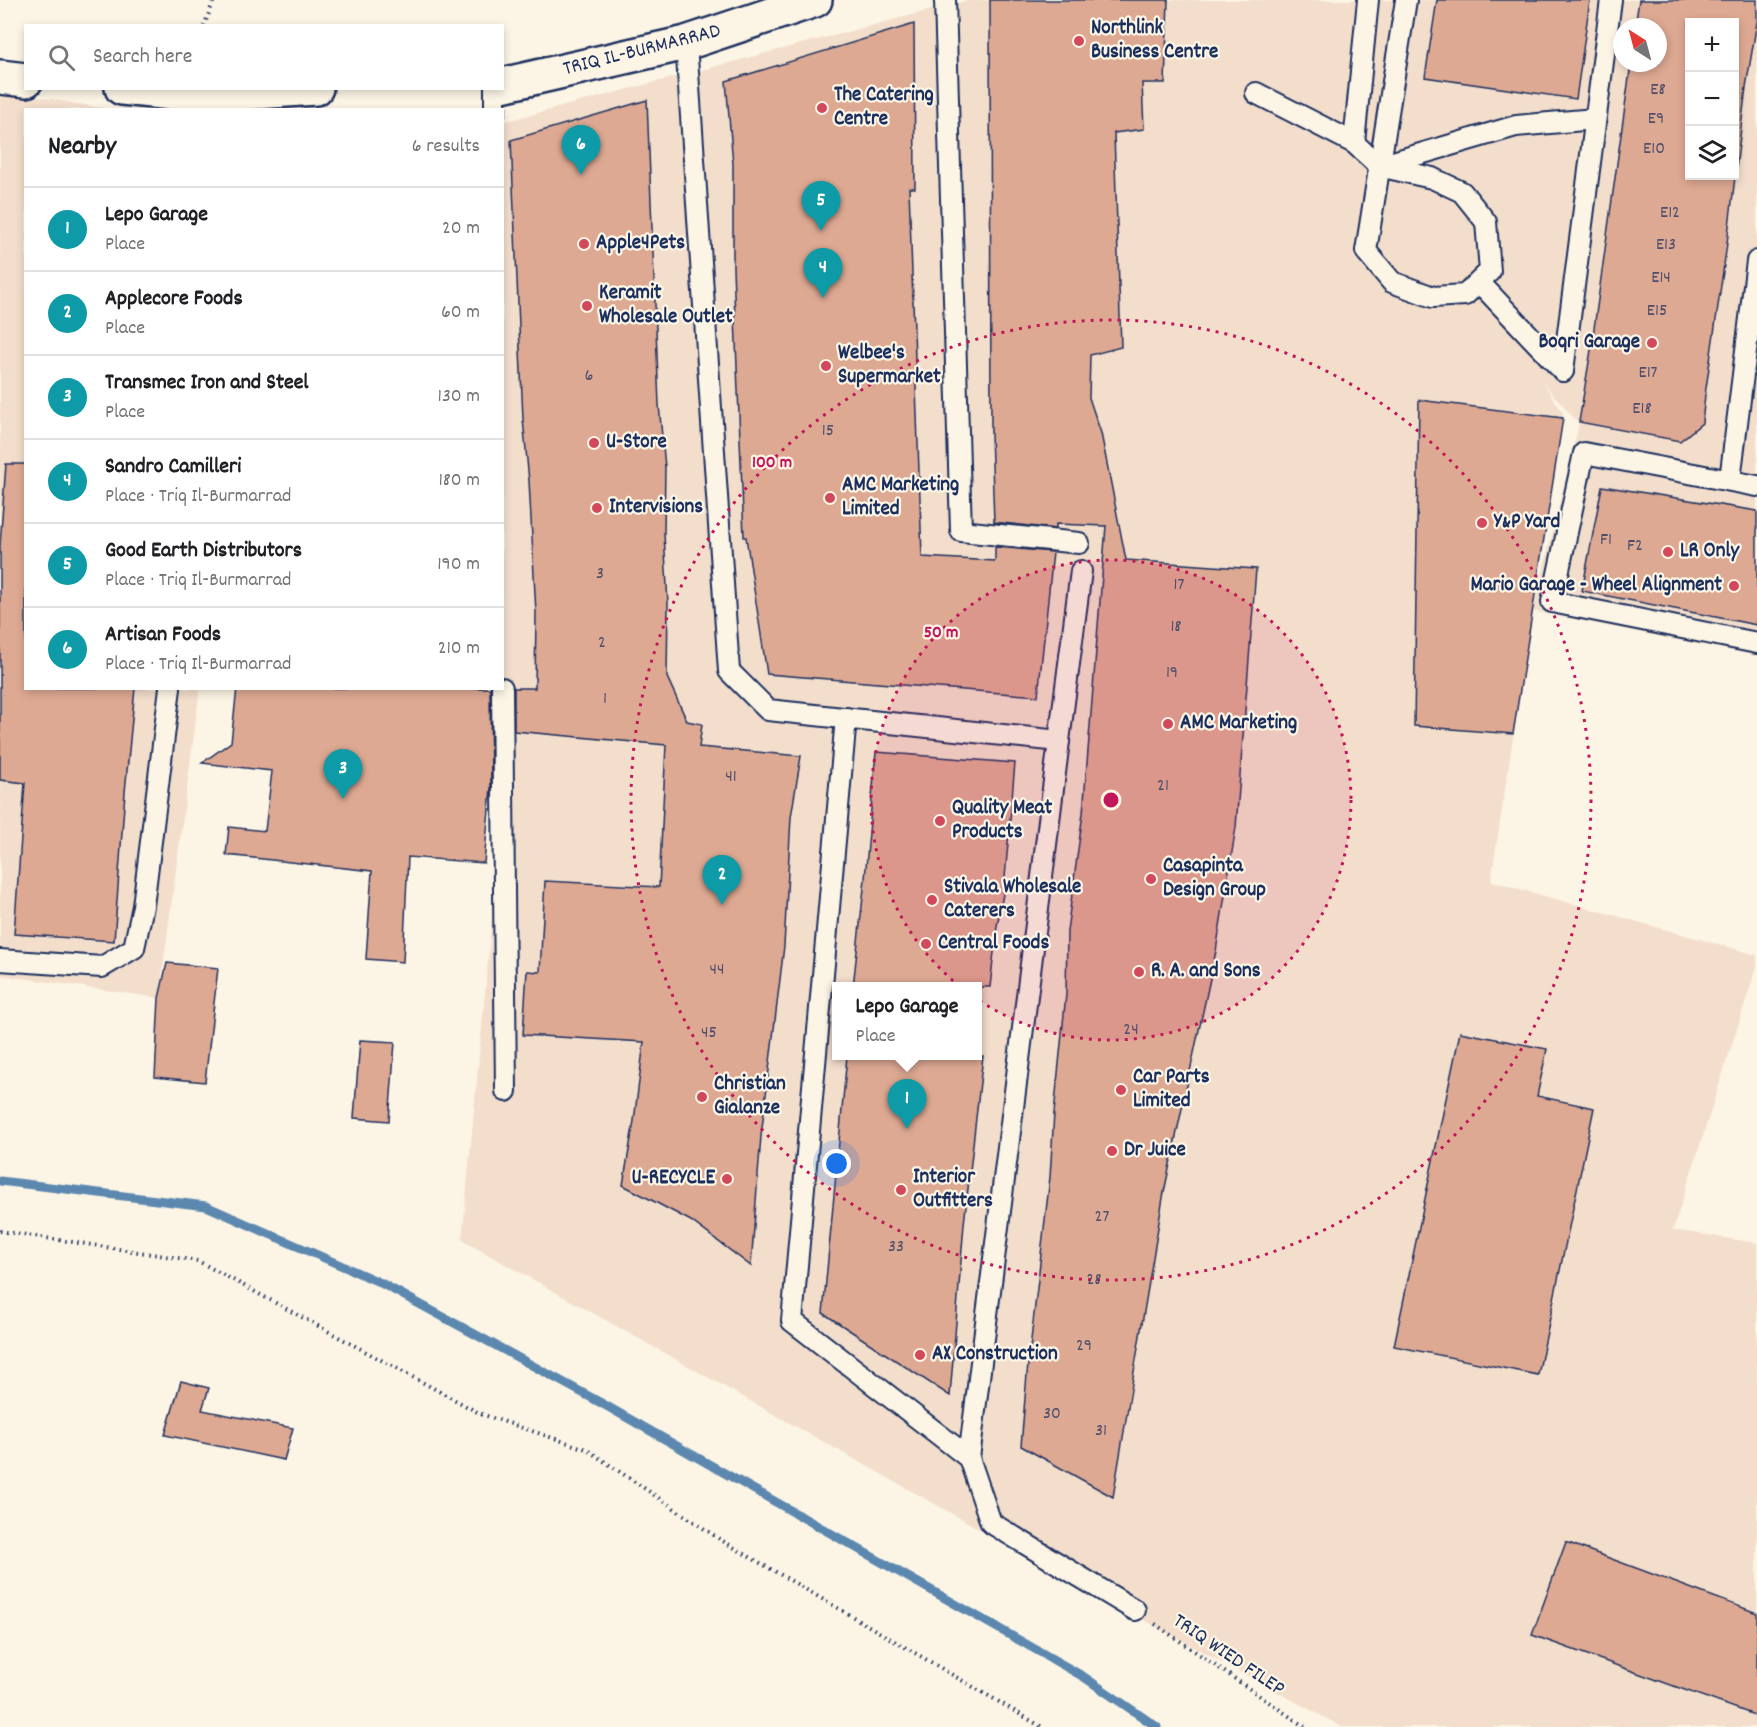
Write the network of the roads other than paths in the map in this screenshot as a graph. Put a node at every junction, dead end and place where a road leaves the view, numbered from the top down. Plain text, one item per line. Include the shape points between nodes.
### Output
1 (815, 0) edge
2 (945, 0) edge
3 (1368, 0) edge
4 (1406, 0) edge
5 (1611, 0) edge
6 (686, 43) junction
7 (0, 77) edge
8 (24, 80) edge
9 (504, 85) edge
10 (133, 90) edge
11 (301, 90) edge
12 (495, 90) edge
13 (1256, 93) dead end
14 (202, 103) edge
15 (495, 108) edge
16 (1595, 119) junction
17 (1354, 143) junction
18 (1379, 166) junction
19 (1757, 261) edge
20 (1479, 282) junction
21 (1730, 480) junction
22 (1757, 486) edge
23 (1079, 543) dead end
24 (1081, 570) dead end
25 (1757, 643) edge
26 (170, 690) edge
27 (502, 690) edge
28 (846, 718) junction
29 (1059, 741) junction
30 (0, 960) edge
31 (506, 1091) dead end
32 (969, 1458) junction
33 (1135, 1610) road end

1 - 6 street, TRIQ IL-BURMARRAD
2 - 23 lane via 961,531
3 - 17 lane
4 - 18 lane
5 - 16 lane
6 - 9 street, TRIQ IL-BURMARRAD
6 - 28 lane via 729,671 768,710
7 - 8 street
10 - 14 street
11 - 14 street
12 - 15 lane
13 - 17 lane
16 - 18 lane via 1516,126
16 - 20 lane via 1563,371
17 - 18 lane
18 - 20 lane via 1432,178 1462,192 1486,222 1490,271
18 - 20 lane via 1366,251 1392,282 1434,297 1465,295
19 - 21 lane
21 - 22 lane
21 - 25 lane via 1584,453 1552,602
24 - 29 lane
26 - 30 lane via 134,948 102,967
27 - 31 lane
28 - 29 lane
28 - 32 lane via 792,1321
29 - 32 lane
32 - 33 lane via 992,1523

